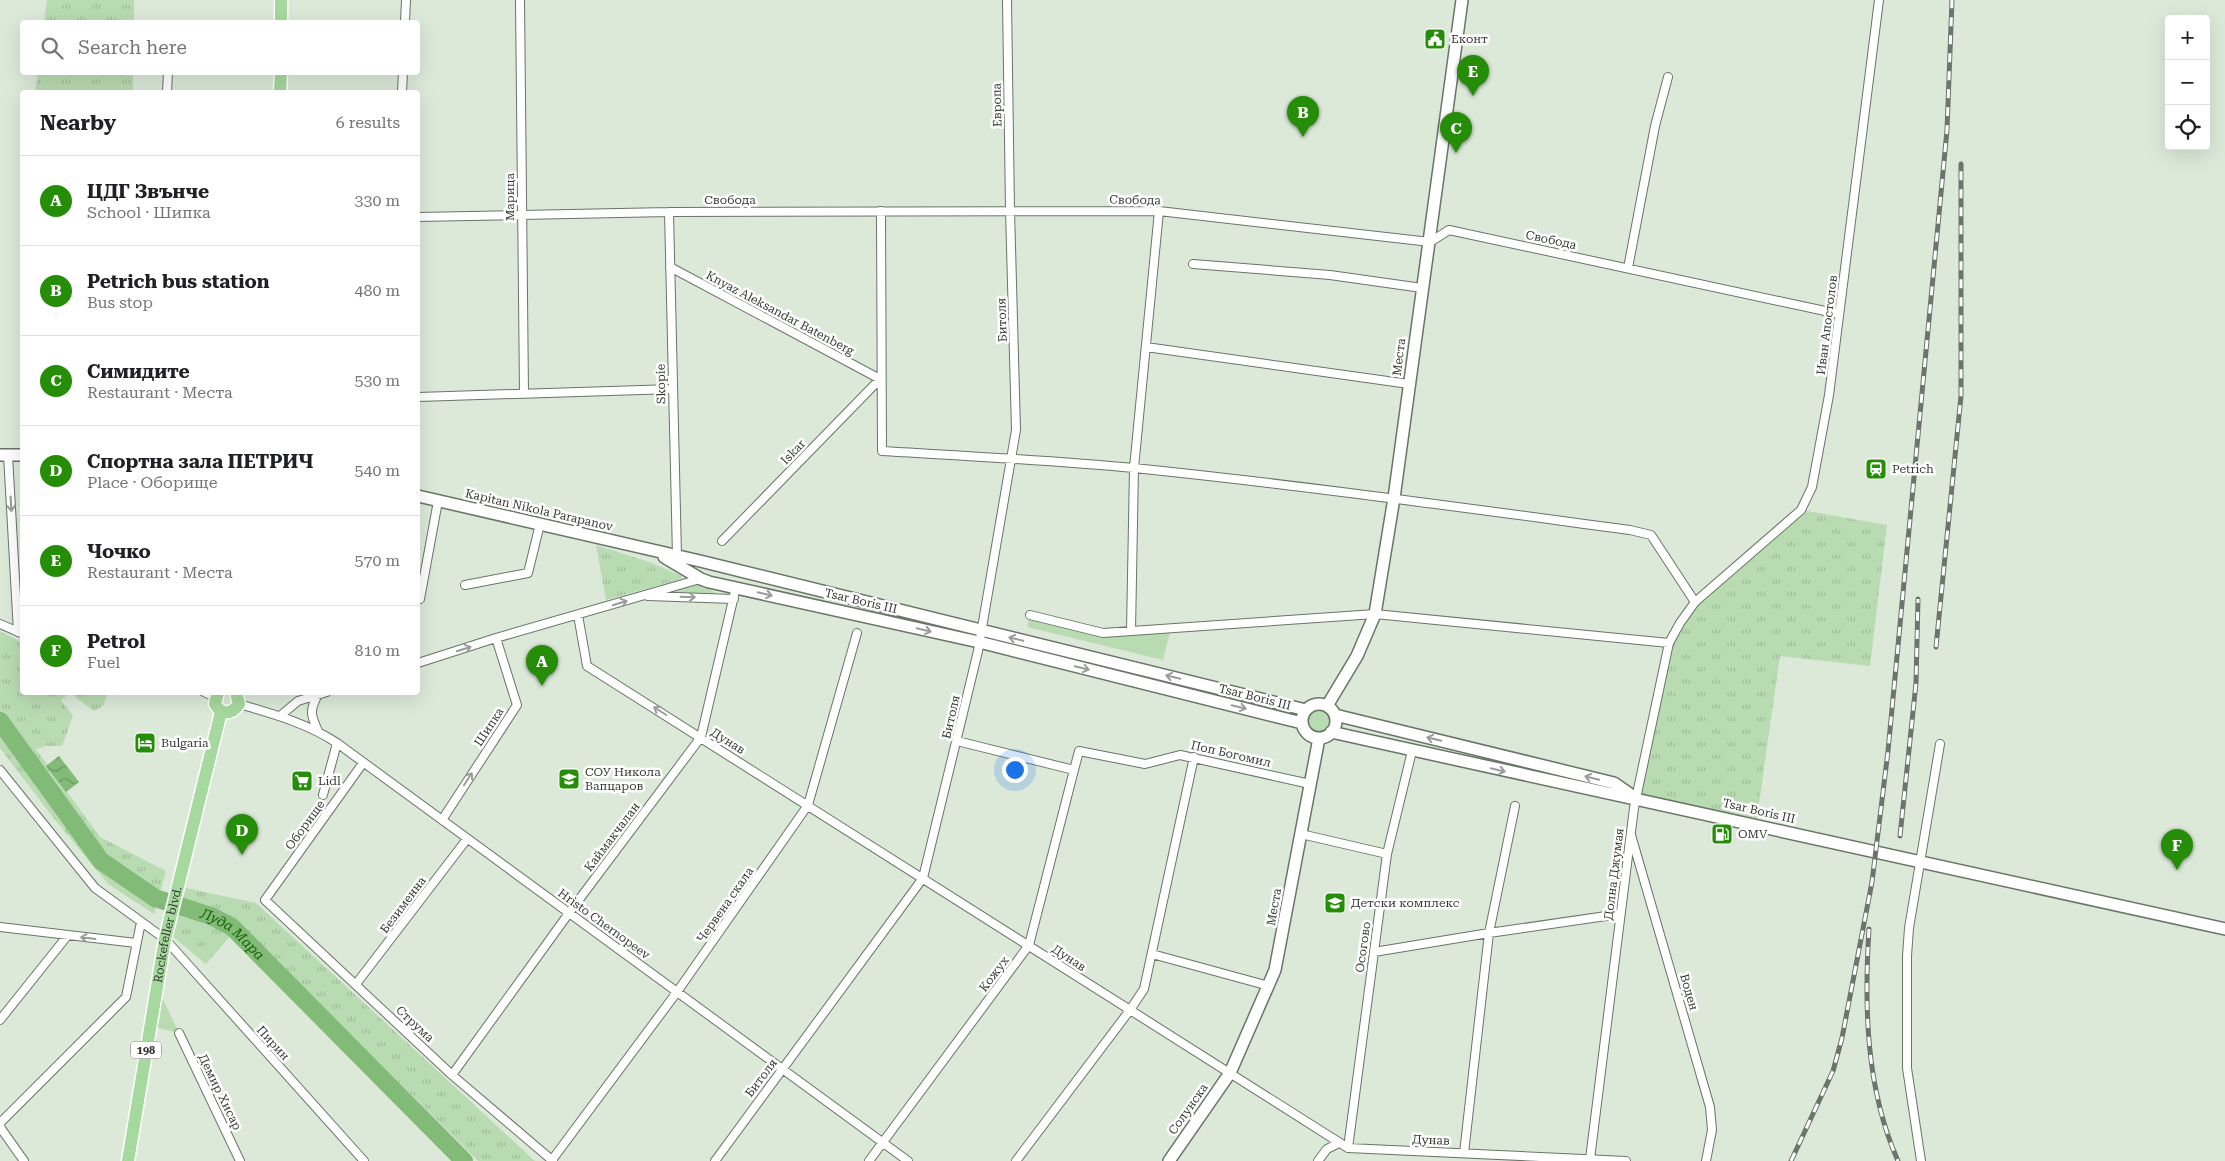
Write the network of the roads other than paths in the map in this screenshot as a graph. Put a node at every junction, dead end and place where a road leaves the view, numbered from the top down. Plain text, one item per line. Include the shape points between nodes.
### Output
1 (281, 0) edge
2 (406, 0) edge
3 (520, 0) edge
4 (1007, 0) edge
5 (1462, 0) edge
6 (1879, 0) edge
7 (281, 20) edge
8 (405, 20) edge
9 (168, 75) edge
10 (281, 75) edge
11 (403, 75) edge
12 (1668, 77) dead end
13 (167, 90) edge
14 (280, 90) edge
15 (402, 90) edge
16 (1010, 210) junction
17 (881, 211) junction
18 (1159, 211) junction
19 (668, 212) junction
20 (520, 215) junction
21 (420, 217) edge
22 (1430, 242) junction
23 (1193, 264) dead end
24 (670, 267) junction
25 (1628, 268) junction
26 (1422, 288) junction
27 (1839, 314) junction
28 (1146, 347) junction
29 (880, 379) junction
30 (1409, 384) junction
31 (673, 389) junction
32 (524, 393) junction
33 (420, 397) edge
34 (4, 455) edge
35 (20, 455) edge
36 (1012, 458) junction
37 (1134, 468) junction
38 (420, 496) edge
39 (1394, 498) junction
40 (438, 501) junction
41 (540, 524) junction
42 (722, 540) dead end
43 (654, 550) junction
44 (677, 556) junction
45 (714, 565) junction
46 (705, 580) junction
47 (465, 585) dead end
48 (736, 587) junction
49 (642, 596) junction
50 (420, 599) dead end
51 (734, 599) junction
52 (1695, 602) junction
53 (1375, 614) junction
54 (578, 615) junction
55 (1030, 615) dead end
56 (0, 624) edge
57 (1131, 631) junction
58 (20, 633) edge
59 (857, 633) dead end
60 (980, 636) junction
61 (496, 638) junction
62 (1669, 643) junction
63 (420, 662) edge
64 (213, 695) edge
65 (318, 695) joint
66 (237, 698) edge
67 (1306, 710) junction
68 (1331, 710) junction
69 (222, 712) junction
70 (280, 716) junction
71 (1302, 723) junction
72 (318, 731) junction
73 (1331, 732) junction
74 (701, 737) junction
75 (1319, 738) junction
76 (957, 741) junction
77 (337, 743) junction
78 (1940, 744) dead end
79 (1412, 751) junction
80 (1194, 757) junction
81 (363, 763) junction
82 (0, 770) edge
83 (1074, 770) junction
84 (1310, 784) junction
85 (323, 795) dead end
86 (1635, 798) junction
87 (808, 805) junction
88 (1515, 806) dead end
89 (442, 820) junction
90 (1630, 831) junction
91 (1301, 834) junction
92 (467, 839) junction
93 (1387, 854) junction
94 (1921, 862) junction
95 (923, 878) junction
96 (265, 900) joint
97 (569, 913) junction
98 (1620, 914) junction
99 (141, 922) junction
100 (0, 927) edge
101 (2225, 929) edge
102 (1489, 933) junction
103 (68, 935) junction
104 (165, 939) junction
105 (136, 943) junction
106 (1029, 945) junction
107 (1374, 952) junction
108 (1152, 954) junction
109 (356, 984) junction
110 (1269, 986) junction
111 (677, 992) junction
112 (1130, 1010) junction
113 (0, 1020) edge
114 (179, 1033) dead end
115 (782, 1069) junction
116 (1230, 1073) junction
117 (452, 1075) junction
118 (0, 1125) edge
119 (883, 1142) junction
120 (1339, 1143) junction
121 (1348, 1148) junction
122 (1464, 1153) junction
123 (1590, 1159) junction
124 (552, 1160) edge
125 (24, 1161) edge
126 (128, 1161) edge
127 (240, 1161) edge
128 (364, 1161) edge
129 (714, 1161) edge
130 (869, 1161) edge
131 (908, 1161) edge
132 (1016, 1161) edge
133 (1169, 1161) edge
134 (1318, 1161) edge
135 (1626, 1161) edge
136 (1706, 1161) edge
137 (1921, 1161) edge

1 - 7 main road
2 - 8 street
3 - 20 street, Марица
4 - 16 street, Европа
5 - 22 main road, Места
6 - 27 street, Иван Апостолов
9 - 13 street
10 - 14 main road
11 - 15 street
12 - 25 street via 1655,126
16 - 17 street, Свобода
16 - 18 street, Свобода
16 - 36 street, Битоля via 1016,430
17 - 19 street, Свобода
17 - 29 street
18 - 22 street, Свобода
18 - 28 street
19 - 20 street, Свобода
19 - 24 street, Skopie
20 - 21 street, Свобода
20 - 32 street, Марица
22 - 25 street, Свобода via 1449,230
22 - 26 main road, Места
23 - 26 street via 1330,275
24 - 29 street, Knyaz Aleksandar Batenberg
24 - 31 street, Skopie
25 - 27 street, Свобода
26 - 30 main road, Места
27 - 52 street, Иван Апостолов via 1829,395 1812,487 1801,510
28 - 30 street
28 - 37 street
29 - 36 street via 882,451
29 - 42 street, Iskar
30 - 39 main road, Места
31 - 32 street
31 - 44 street, Skopie
32 - 33 street
34 - 35 main road
34 -> 58 street
36 - 37 street
36 - 60 street, Битоля
37 - 39 street
37 - 57 street
38 - 40 main road, Kapitan Nikola Parapanov
39 - 52 street via 1651,535
39 - 53 main road, Места
40 - 41 main road, Kapitan Nikola Parapanov
40 - 50 street
41 - 43 main road, Kapitan Nikola Parapanov
41 - 47 street via 528,573
43 - 44 main road, Kapitan Nikola Parapanov
43 - 46 main road, Kapitan Nikola Parapanov
44 - 45 main road, Kapitan Nikola Parapanov
45 - 46 main road via 709,568
45 - 60 main road, Tsar Boris III
46 - 48 main road, Tsar Boris III
46 - 49 street, Tsar Boris III
48 - 51 street, Каймакчалан
48 -> 60 main road, Tsar Boris III
49 -> 51 street
54 -> 49 street, Tsar Boris III
51 - 74 street, Каймакчалан
52 - 62 street, Долна Джумая
53 - 57 street
53 - 62 street
53 - 68 main road, Места
54 - 61 street, Tsar Boris III
74 -> 54 street, Дунав via 587,666
55 - 57 street via 1103,633
56 - 58 street
59 - 87 street, Червена скала
67 -> 60 main road, Tsar Boris III
60 -> 71 main road, Tsar Boris III
60 - 76 street, Битоля
63 -> 61 street, Tsar Boris III
89 -> 61 street, Шипка via 516,706
62 - 86 street, Долна Джумая
64 - 69 main road via 216,707
65 - 70 street via 298,701
65 - 72 street via 312,706
66 - 69 main road via 234,711
66 - 70 street
67 - 68 main road via 1315,704
67 - 71 main road
68 - 73 main road via 1335,724
86 -> 68 main road, Tsar Boris III via 1614,783
69 - 104 main road, Rockefeller blvd. / 198
70 - 72 street, Hristo Chernopeev
71 - 75 main road via 1308,734
72 - 77 street, Hristo Chernopeev
73 - 75 main road
73 - 79 main road, Tsar Boris III
74 - 87 street, Дунав
74 - 97 street, Каймакчалан
75 - 84 main road, Места
76 - 83 street
76 - 95 street, Битоля
77 - 81 street, Hristo Chernopeev
77 - 85 street
78 - 94 street
79 -> 86 main road, Tsar Boris III via 1608,795
79 - 93 street, Осогово
80 - 83 street, Поп Богомил via 1180,755 1146,764 1079,751
80 - 84 street, Поп Богомил
80 - 108 street
81 - 89 street, Hristo Chernopeev
81 - 96 street, Оборище
82 - 99 street, Пирин via 95,888
83 - 106 street, Кожух
84 - 91 main road, Места
86 - 90 street, Долна Джумая
86 - 94 main road, Tsar Boris III
87 - 95 street, Дунав
87 - 111 street, Червена скала
88 - 102 street
89 - 92 street, Hristo Chernopeev
90 - 98 street, Долна Джумая
90 - 136 street, Воден via 1710,1107 1712,1130
91 - 93 street
91 - 110 main road, Места via 1279,953
92 - 97 street, Hristo Chernopeev
92 - 109 street, Безименна
93 - 107 street, Осогово
94 - 101 main road, Tsar Boris III
94 - 137 street via 1909,928 1907,1068
95 - 106 street, Дунав
95 - 115 street, Битоля
96 - 109 street, Струма
97 - 111 street, Hristo Chernopeev
97 - 117 street, Каймакчалан
98 - 102 street
98 - 123 street, Долна Джумая
99 - 104 street, Пирин
99 - 105 street
100 - 103 street
102 - 107 street
102 - 122 street
105 -> 103 street
103 - 113 street
104 - 126 main road, Rockefeller blvd. / 198
104 - 128 street, Пирин
105 - 118 street via 126,997
106 - 112 street, Дунав
106 - 119 street, Кожух
107 - 121 street, Осогово
108 - 110 street
108 - 112 street via 1144,989
109 - 117 street, Струма
110 - 116 main road, Места
111 - 115 street, Hristo Chernopeev
111 - 124 street, Червена скала
112 - 116 street, Дунав
112 - 132 street
114 - 127 street, Демир Хисар
115 - 119 street, Hristo Chernopeev
115 - 129 street, Битоля
116 - 120 street, Дунав
116 - 133 main road, Солунска
117 - 124 street, Струма
118 - 125 street
119 - 130 street, Кожух
119 - 131 street, Hristo Chernopeev
120 - 121 street, Дунав
120 - 134 street via 1327,1149
121 - 122 street, Дунав
122 - 123 street, Дунав
123 - 135 street, Дунав

